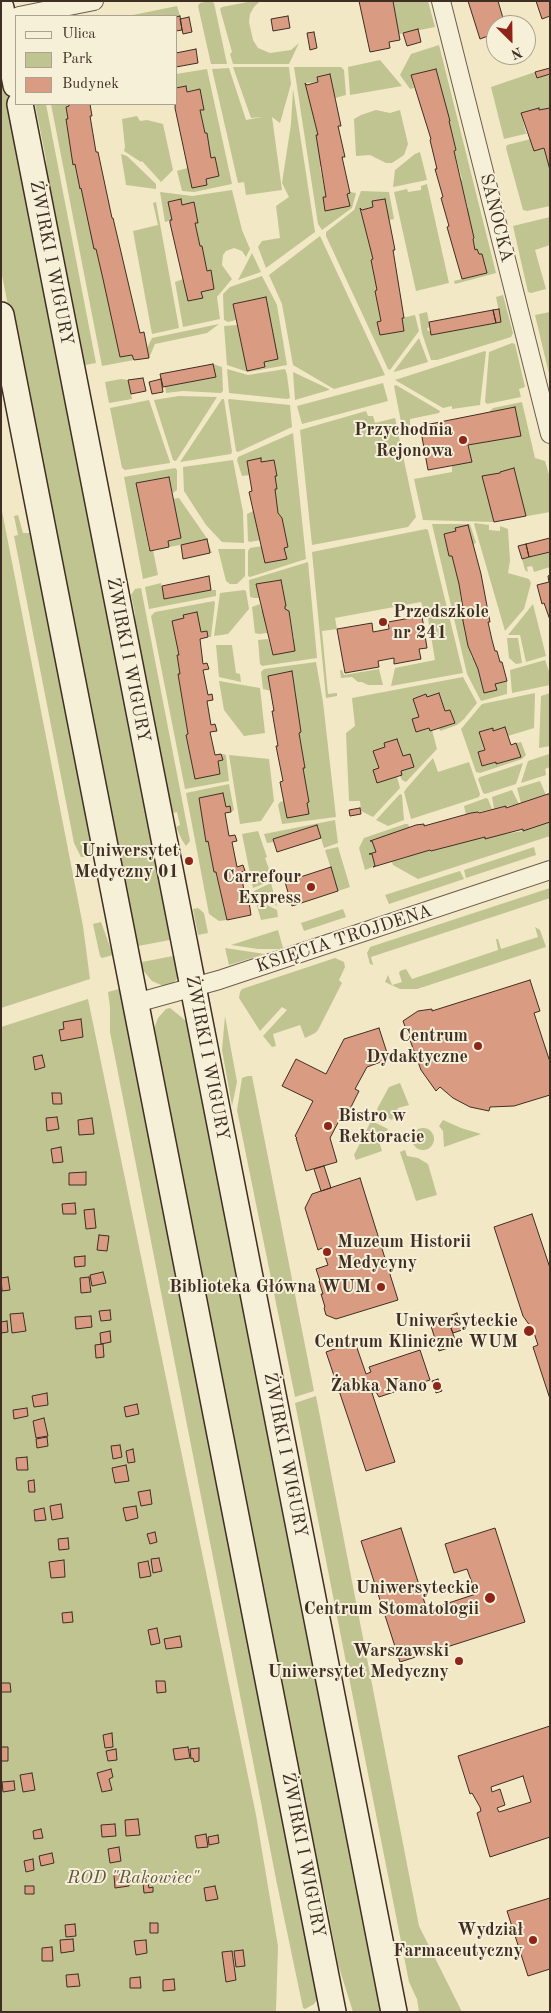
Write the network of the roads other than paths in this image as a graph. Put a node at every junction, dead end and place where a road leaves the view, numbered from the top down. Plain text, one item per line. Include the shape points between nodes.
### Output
1 (94, 1) edge
2 (441, 1) edge
3 (8, 16) edge
4 (15, 76) edge
5 (20, 105) edge
6 (1, 315) edge
7 (550, 434) edge
8 (550, 870) edge
9 (193, 989) junction
10 (136, 1004) junction
11 (332, 2012) edge
12 (394, 2012) edge

1 - 3 street
2 - 7 street, SANOCKA
3 - 4 main road
5 - 9 main road, ŻWIRKI I WIGURY
6 - 10 main road, ŻWIRKI I WIGURY
8 - 9 street, KSIĘCIA TROJDENA
9 - 10 street, KSIĘCIA TROJDENA
9 - 12 main road, ŻWIRKI I WIGURY
10 - 11 main road, ŻWIRKI I WIGURY

